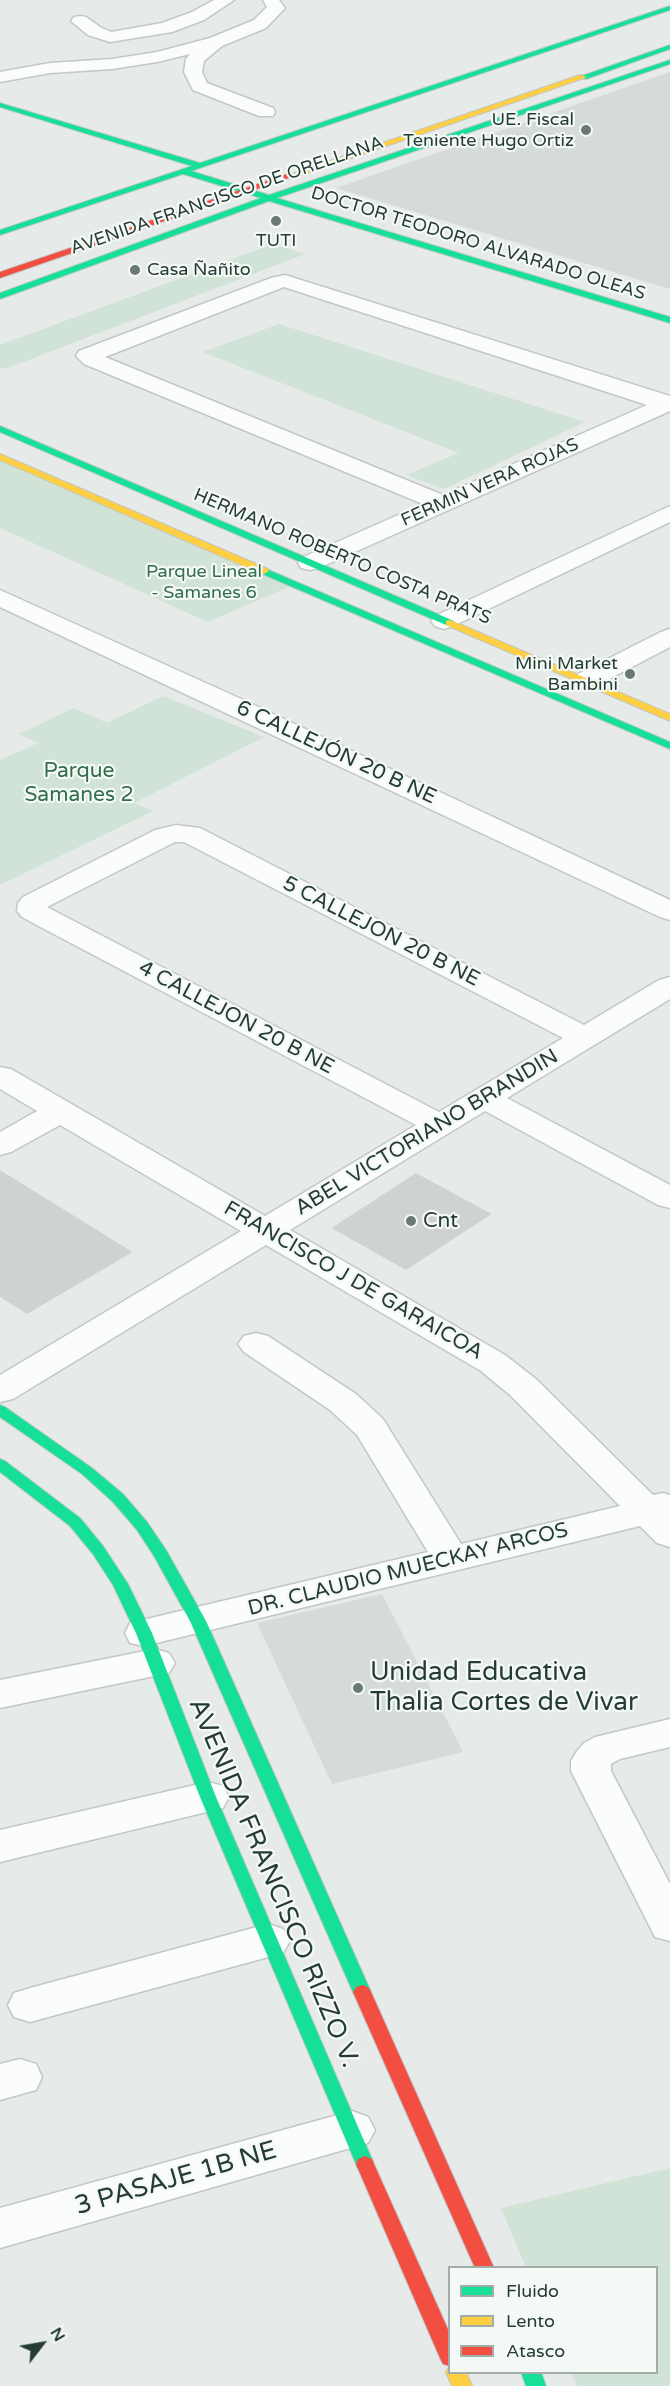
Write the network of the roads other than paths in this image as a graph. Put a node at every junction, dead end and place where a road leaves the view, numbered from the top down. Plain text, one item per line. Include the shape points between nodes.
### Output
1 (226, 0) edge
2 (271, 0) edge
3 (670, 8) edge
4 (80, 21) dead end
5 (216, 42) junction
6 (670, 47) edge
7 (670, 62) edge
8 (0, 77) edge
9 (0, 105) edge
10 (266, 112) dead end
11 (0, 118) edge
12 (200, 165) junction
13 (181, 171) junction
14 (232, 172) junction
15 (207, 180) junction
16 (266, 183) junction
17 (185, 188) dead end
18 (292, 190) junction
19 (243, 192) junction
20 (315, 197) dead end
21 (266, 199) junction
22 (0, 233) edge
23 (0, 275) edge
24 (0, 296) edge
25 (670, 320) edge
26 (668, 403) edge
27 (0, 429) edge
28 (0, 457) edge
29 (127, 484) junction
30 (94, 497) junction
31 (444, 504) junction
32 (670, 513) edge
33 (310, 563) junction
34 (0, 598) edge
35 (444, 621) junction
36 (670, 637) edge
37 (585, 681) junction
38 (651, 710) junction
39 (670, 718) edge
40 (621, 725) junction
41 (670, 746) edge
42 (32, 911) joint
43 (670, 911) edge
44 (661, 1001) edge
45 (585, 1037) junction
46 (0, 1076) edge
47 (484, 1098) junction
48 (61, 1112) junction
49 (440, 1125) junction
50 (0, 1145) edge
51 (670, 1198) edge
52 (266, 1231) junction
53 (256, 1344) dead end
54 (0, 1391) edge
55 (0, 1410) edge
56 (0, 1464) edge
57 (662, 1516) edge
58 (451, 1559) junction
59 (198, 1621) junction
60 (150, 1648) junction
61 (0, 1694) edge
62 (670, 1732) edge
63 (208, 1797) junction
64 (0, 1846) edge
65 (670, 1925) edge
66 (268, 1941) junction
67 (30, 2005) dead end
68 (352, 2130) junction
69 (0, 2228) edge
70 (484, 2266) edge
71 (448, 2353) edge

1 - 4 street via 166,28 110,37
2 - 5 street via 276,8 260,24
3 - 12 main road, AVENIDA FRANCISCO DE ORELLANA
5 - 8 street via 157,57
5 - 10 street via 195,59 193,72 199,86
6 - 16 main road, AVENIDA FRANCISCO DE ORELLANA
7 - 18 main road, AVENIDA FRANCISCO DE ORELLANA
9 - 12 main road, DOCTOR TEODORO ALVARADO OLEAS
11 - 13 main road, DOCTOR TEODORO ALVARADO OLEAS
12 - 13 main road, AVENIDA FRANCISCO DE ORELLANA
12 - 14 main road, DOCTOR TEODORO ALVARADO OLEAS
13 - 15 main road, DOCTOR TEODORO ALVARADO OLEAS
13 - 22 main road, AVENIDA FRANCISCO DE ORELLANA
14 - 15 main road, AVENIDA FRANCISCO DE ORELLANA
14 - 16 main road, DOCTOR TEODORO ALVARADO OLEAS
15 - 17 main road, AVENIDA FRANCISCO DE ORELLANA
15 - 19 main road, DOCTOR TEODORO ALVARADO OLEAS
16 - 18 main road, DOCTOR TEODORO ALVARADO OLEAS
16 - 19 main road, AVENIDA FRANCISCO DE ORELLANA
18 - 20 main road, DOCTOR TEODORO ALVARADO OLEAS
18 - 21 main road, AVENIDA FRANCISCO DE ORELLANA
19 - 21 main road, DOCTOR TEODORO ALVARADO OLEAS
19 - 23 main road, AVENIDA FRANCISCO DE ORELLANA
21 - 24 main road, AVENIDA FRANCISCO DE ORELLANA
21 - 25 main road, DOCTOR TEODORO ALVARADO OLEAS
26 - 31 street, FERMIN VERA ROJAS
26 - 31 street via 285,281 87,356
27 - 29 main road, HERMANO ROBERTO COSTA PRATS
28 - 30 main road
29 - 30 main road
29 - 33 main road, HERMANO ROBERTO COSTA PRATS
30 - 40 main road
31 - 33 street, FERMIN VERA ROJAS
32 - 35 street
33 - 35 main road, HERMANO ROBERTO COSTA PRATS
34 - 43 street, 6 CALLEJÓN 20 B NE
35 - 37 main road, HERMANO ROBERTO COSTA PRATS
36 - 37 street
37 - 38 main road, HERMANO ROBERTO COSTA PRATS
38 - 39 main road, HERMANO ROBERTO COSTA PRATS
38 - 40 main road
40 - 41 main road
42 - 45 street, 5 CALLEJON 20 B NE via 33,903 176,832 190,834
42 - 49 street, 4 CALLEJON 20 B NE
44 - 45 street, ABEL VICTORIANO BRANDIN
45 - 47 street, ABEL VICTORIANO BRANDIN
46 - 48 street, FRANCISCO J DE GARAICOA
47 - 49 street, ABEL VICTORIANO BRANDIN
47 - 51 street
48 - 50 street
48 - 52 street, FRANCISCO J DE GARAICOA
49 - 52 street, ABEL VICTORIANO BRANDIN
52 - 54 street, ABEL VICTORIANO BRANDIN
52 - 57 street, FRANCISCO J DE GARAICOA via 493,1363
53 - 58 street via 343,1402 370,1427
55 - 59 main road, AVENIDA FRANCISCO RIZZO V. via 87,1471 118,1498 154,1544
56 - 60 main road, AVENIDA FRANCISCO RIZZO V. via 75,1522 98,1550 120,1584
57 - 58 street, DR. CLAUDIO MUECKAY ARCOS
58 - 59 street, DR. CLAUDIO MUECKAY ARCOS
59 - 60 street, DR. CLAUDIO MUECKAY ARCOS
59 - 70 main road, AVENIDA FRANCISCO RIZZO V.
60 - 61 street, DR. CLAUDIO MUECKAY ARCOS
60 - 63 main road, AVENIDA FRANCISCO RIZZO V.
62 - 65 street via 609,1747 591,1761 591,1771
63 - 64 street
63 - 66 main road, AVENIDA FRANCISCO RIZZO V.
66 - 67 street
66 - 68 main road, AVENIDA FRANCISCO RIZZO V.
68 - 69 street, 3 PASAJE 1B NE
68 - 71 main road, AVENIDA FRANCISCO RIZZO V.

